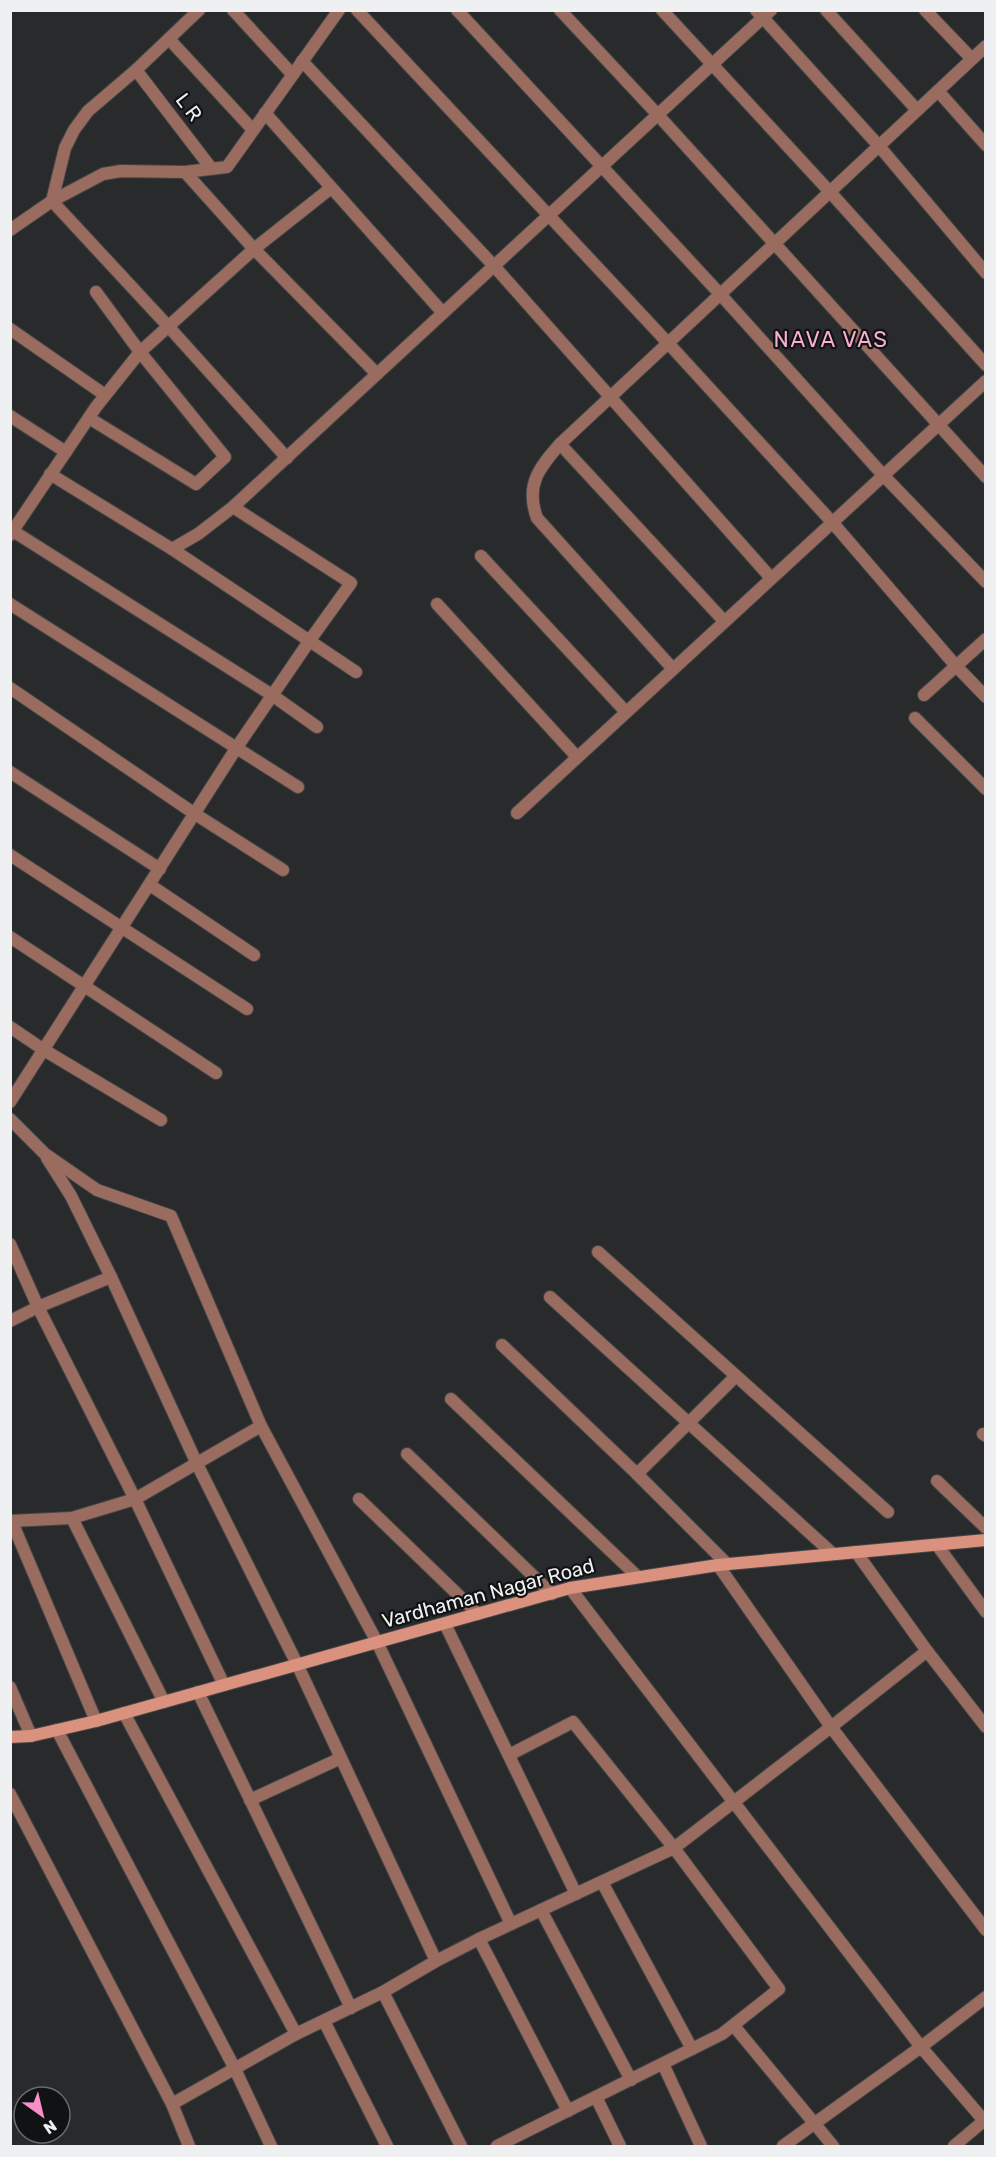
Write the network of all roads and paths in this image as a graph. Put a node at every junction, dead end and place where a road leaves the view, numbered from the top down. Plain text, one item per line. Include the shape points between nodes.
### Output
1 (199, 10) edge
2 (233, 10) edge
3 (339, 10) edge
4 (357, 10) edge
5 (457, 10) edge
6 (560, 10) edge
7 (662, 10) edge
8 (826, 10) edge
9 (925, 10) edge
10 (763, 13) edge
11 (169, 39) junction
12 (986, 46) edge
13 (972, 59) junction
14 (302, 61) junction
15 (712, 64) junction
16 (136, 70) junction
17 (292, 74) junction
18 (938, 91) junction
19 (917, 110) junction
20 (265, 113) junction
21 (658, 115) junction
22 (253, 130) junction
23 (986, 145) edge
24 (879, 146) junction
25 (601, 167) junction
26 (211, 168) junction
27 (185, 172) junction
28 (331, 188) junction
29 (830, 192) junction
30 (52, 201) junction
31 (549, 215) junction
32 (10, 230) edge
33 (775, 243) junction
34 (254, 249) junction
35 (494, 266) junction
36 (986, 273) edge
37 (96, 292) dead end
38 (720, 294) junction
39 (443, 314) junction
40 (167, 325) junction
41 (10, 329) edge
42 (668, 343) junction
43 (140, 352) junction
44 (986, 365) edge
45 (377, 374) junction
46 (986, 381) edge
47 (105, 395) junction
48 (610, 397) junction
49 (10, 416) edge
50 (89, 418) junction
51 (938, 425) junction
52 (560, 444) junction
53 (66, 452) junction
54 (286, 458) junction
55 (50, 474) junction
56 (883, 475) junction
57 (986, 477) edge
58 (233, 507) junction
59 (832, 522) junction
60 (12, 533) edge
61 (172, 549) junction
62 (481, 556) dead end
63 (771, 578) junction
64 (986, 582) edge
65 (10, 604) edge
66 (437, 604) dead end
67 (724, 621) junction
68 (310, 639) junction
69 (986, 639) edge
70 (956, 666) junction
71 (673, 669) junction
72 (356, 672) dead end
73 (10, 688) edge
74 (272, 695) junction
75 (924, 695) dead end
76 (986, 697) edge
77 (626, 712) junction
78 (915, 718) dead end
79 (317, 728) dead end
80 (237, 747) junction
81 (577, 757) junction
82 (10, 772) edge
83 (298, 787) dead end
84 (986, 789) edge
85 (517, 813) dead end
86 (195, 814) junction
87 (10, 855) edge
88 (160, 870) junction
89 (283, 870) dead end
90 (150, 885) junction
91 (122, 929) junction
92 (10, 937) edge
93 (254, 955) dead end
94 (85, 986) junction
95 (247, 1009) dead end
96 (10, 1027) edge
97 (44, 1050) junction
98 (216, 1073) dead end
99 (10, 1102) edge
100 (10, 1119) edge
101 (161, 1120) dead end
102 (45, 1154) junction
103 (10, 1245) edge
104 (598, 1252) dead end
105 (111, 1277) junction
106 (550, 1297) dead end
107 (38, 1306) junction
108 (10, 1321) edge
109 (502, 1345) dead end
110 (736, 1376) junction
111 (451, 1399) dead end
112 (690, 1424) junction
113 (261, 1426) junction
114 (408, 1454) dead end
115 (197, 1464) junction
116 (637, 1474) junction
117 (937, 1481) dead end
118 (135, 1499) junction
119 (359, 1499) dead end
120 (888, 1512) dead end
121 (72, 1518) junction
122 (11, 1522) edge
123 (986, 1527) edge
124 (986, 1540) edge
125 (937, 1545) junction
126 (856, 1552) junction
127 (833, 1554) junction
128 (722, 1564) junction
129 (638, 1577) junction
130 (570, 1588) junction
131 (552, 1594) junction
132 (986, 1611) edge
133 (478, 1614) junction
134 (445, 1624) junction
135 (376, 1642) junction
136 (927, 1651) junction
137 (297, 1664) junction
138 (224, 1685) junction
139 (10, 1687) edge
140 (198, 1692) junction
141 (164, 1702) junction
142 (124, 1713) junction
143 (96, 1721) junction
144 (831, 1727) junction
145 (986, 1727) edge
146 (57, 1730) junction
147 (31, 1736) junction
148 (10, 1737) edge
149 (509, 1755) junction
150 (341, 1758) junction
151 (10, 1794) edge
152 (250, 1800) junction
153 (733, 1803) junction
154 (674, 1848) junction
155 (602, 1882) junction
156 (576, 1894) junction
157 (541, 1910) junction
158 (511, 1924) junction
159 (986, 1930) edge
160 (479, 1939) junction
161 (436, 1961) junction
162 (383, 1992) junction
163 (986, 1997) edge
164 (351, 2008) junction
165 (324, 2021) junction
166 (734, 2026) junction
167 (296, 2034) junction
168 (921, 2047) junction
169 (692, 2049) junction
170 (663, 2064) junction
171 (234, 2067) junction
172 (631, 2080) junction
173 (596, 2097) junction
174 (172, 2104) junction
175 (568, 2111) junction
176 (985, 2121) edge
177 (815, 2125) junction
178 (189, 2146) edge
179 (271, 2146) edge
180 (387, 2146) edge
181 (461, 2146) edge
182 (497, 2146) edge
183 (620, 2146) edge
184 (701, 2146) edge
185 (783, 2146) edge
186 (833, 2146) edge
187 (954, 2146) edge

1 - 11 street
2 - 17 street
3 - 14 street
4 - 31 street
5 - 25 street
6 - 21 street
7 - 15 street
8 - 19 street
9 - 13 street
10 - 15 street
10 - 24 street
11 - 16 street
11 - 22 street, L R
12 - 13 street
13 - 18 street
14 - 17 street
14 - 35 street
15 - 21 street
15 - 29 street
16 - 26 street, L R
16 - 30 street via 88,111 74,130 65,148
17 - 20 street
18 - 19 street
18 - 23 street
19 - 24 street
20 - 22 street
20 - 28 street
21 - 25 street
21 - 33 street
22 - 26 street via 227,167
24 - 29 street
24 - 36 street
25 - 31 street
25 - 38 street
26 - 27 street
27 - 30 street via 103,174
27 - 34 street
28 - 34 street
28 - 39 street
29 - 33 street
29 - 44 street
30 - 32 street
30 - 40 street
31 - 35 street
31 - 42 street
33 - 38 street
33 - 51 street
34 - 40 street
34 - 45 street
35 - 39 street
35 - 48 street
37 - 43 street
38 - 42 street
38 - 56 street
39 - 45 street
40 - 43 street
40 - 54 street
41 - 47 street
42 - 48 street
42 - 59 street
43 - 47 street
43 - 50 street via 225,457 196,484
45 - 54 street
46 - 51 street
47 - 50 street
48 - 52 street
48 - 63 street
49 - 53 street
50 - 53 street
51 - 56 street
51 - 57 street
52 - 67 street
52 - 71 street via 541,466 534,482 532,497 537,518
53 - 55 street
54 - 58 street
55 - 60 street
55 - 61 street
56 - 59 street
56 - 64 street
58 - 61 street
58 - 68 street via 351,583
59 - 63 street
59 - 70 street
60 - 74 street
61 - 68 street
62 - 77 street
63 - 67 street
65 - 80 street
66 - 81 street
67 - 71 street
68 - 72 street
68 - 74 street
69 - 70 street
70 - 75 street
70 - 76 street
71 - 77 street
73 - 86 street
74 - 79 street
74 - 80 street
77 - 81 street
78 - 84 street
80 - 83 street
80 - 86 street
81 - 85 street
82 - 88 street
86 - 88 street
86 - 89 street
87 - 91 street
88 - 90 street
90 - 91 street
90 - 93 street
91 - 94 street
91 - 95 street
92 - 94 street
94 - 97 street
94 - 98 street
96 - 97 street
97 - 99 street
97 - 101 street
100 - 102 street
102 - 105 street via 71,1196
102 - 113 street via 97,1190 171,1216
103 - 107 street
104 - 110 street
105 - 107 street
105 - 115 street
106 - 112 street
107 - 108 street
107 - 118 street
109 - 116 street
110 - 112 street
110 - 120 street
111 - 129 street
112 - 116 street
112 - 127 street
113 - 115 street
113 - 135 street
114 - 131 street
115 - 118 street
115 - 137 street
116 - 128 street
117 - 123 street
118 - 121 street
118 - 138 street
119 - 133 street
121 - 122 street
121 - 141 street
122 - 143 street
124 - 125 street, Vardhaman Nagar Road
125 - 126 street, Vardhaman Nagar Road
125 - 132 street
126 - 127 street, Vardhaman Nagar Road
126 - 136 street
127 - 128 street, Vardhaman Nagar Road
128 - 129 street, Vardhaman Nagar Road
128 - 144 street
129 - 130 street, Vardhaman Nagar Road
130 - 131 street, Vardhaman Nagar Road
130 - 153 street
131 - 133 street, Vardhaman Nagar Road
133 - 134 street, Vardhaman Nagar Road
134 - 135 street, Vardhaman Nagar Road
134 - 149 street
135 - 137 street, Vardhaman Nagar Road
135 - 158 street
136 - 144 street
136 - 145 street
137 - 138 street, Vardhaman Nagar Road
137 - 150 street
138 - 140 street, Vardhaman Nagar Road
139 - 147 street
140 - 141 street, Vardhaman Nagar Road
140 - 152 street
141 - 142 street, Vardhaman Nagar Road
142 - 143 street, Vardhaman Nagar Road
142 - 167 street
143 - 146 street, Vardhaman Nagar Road
144 - 153 street
144 - 159 street
146 - 147 street, Vardhaman Nagar Road
146 - 171 street
147 - 148 street, Vardhaman Nagar Road
149 - 154 street via 573,1722
149 - 156 street
150 - 152 street
150 - 161 street
151 - 174 street
152 - 164 street
153 - 154 street
153 - 168 street
154 - 155 street
154 - 166 street via 778,1989
155 - 156 street
155 - 169 street
156 - 157 street
157 - 158 street
157 - 172 street
158 - 160 street
160 - 161 street
160 - 175 street
161 - 162 street
162 - 164 street
162 - 181 street
163 - 168 street
164 - 165 street
165 - 167 street
165 - 180 street
166 - 169 street
166 - 177 street
167 - 171 street
168 - 176 street
168 - 177 street
169 - 170 street
170 - 172 street
170 - 184 street
171 - 174 street
171 - 179 street
172 - 173 street
173 - 175 street
173 - 183 street
174 - 178 street
175 - 182 street
176 - 187 street
177 - 185 street
177 - 186 street

